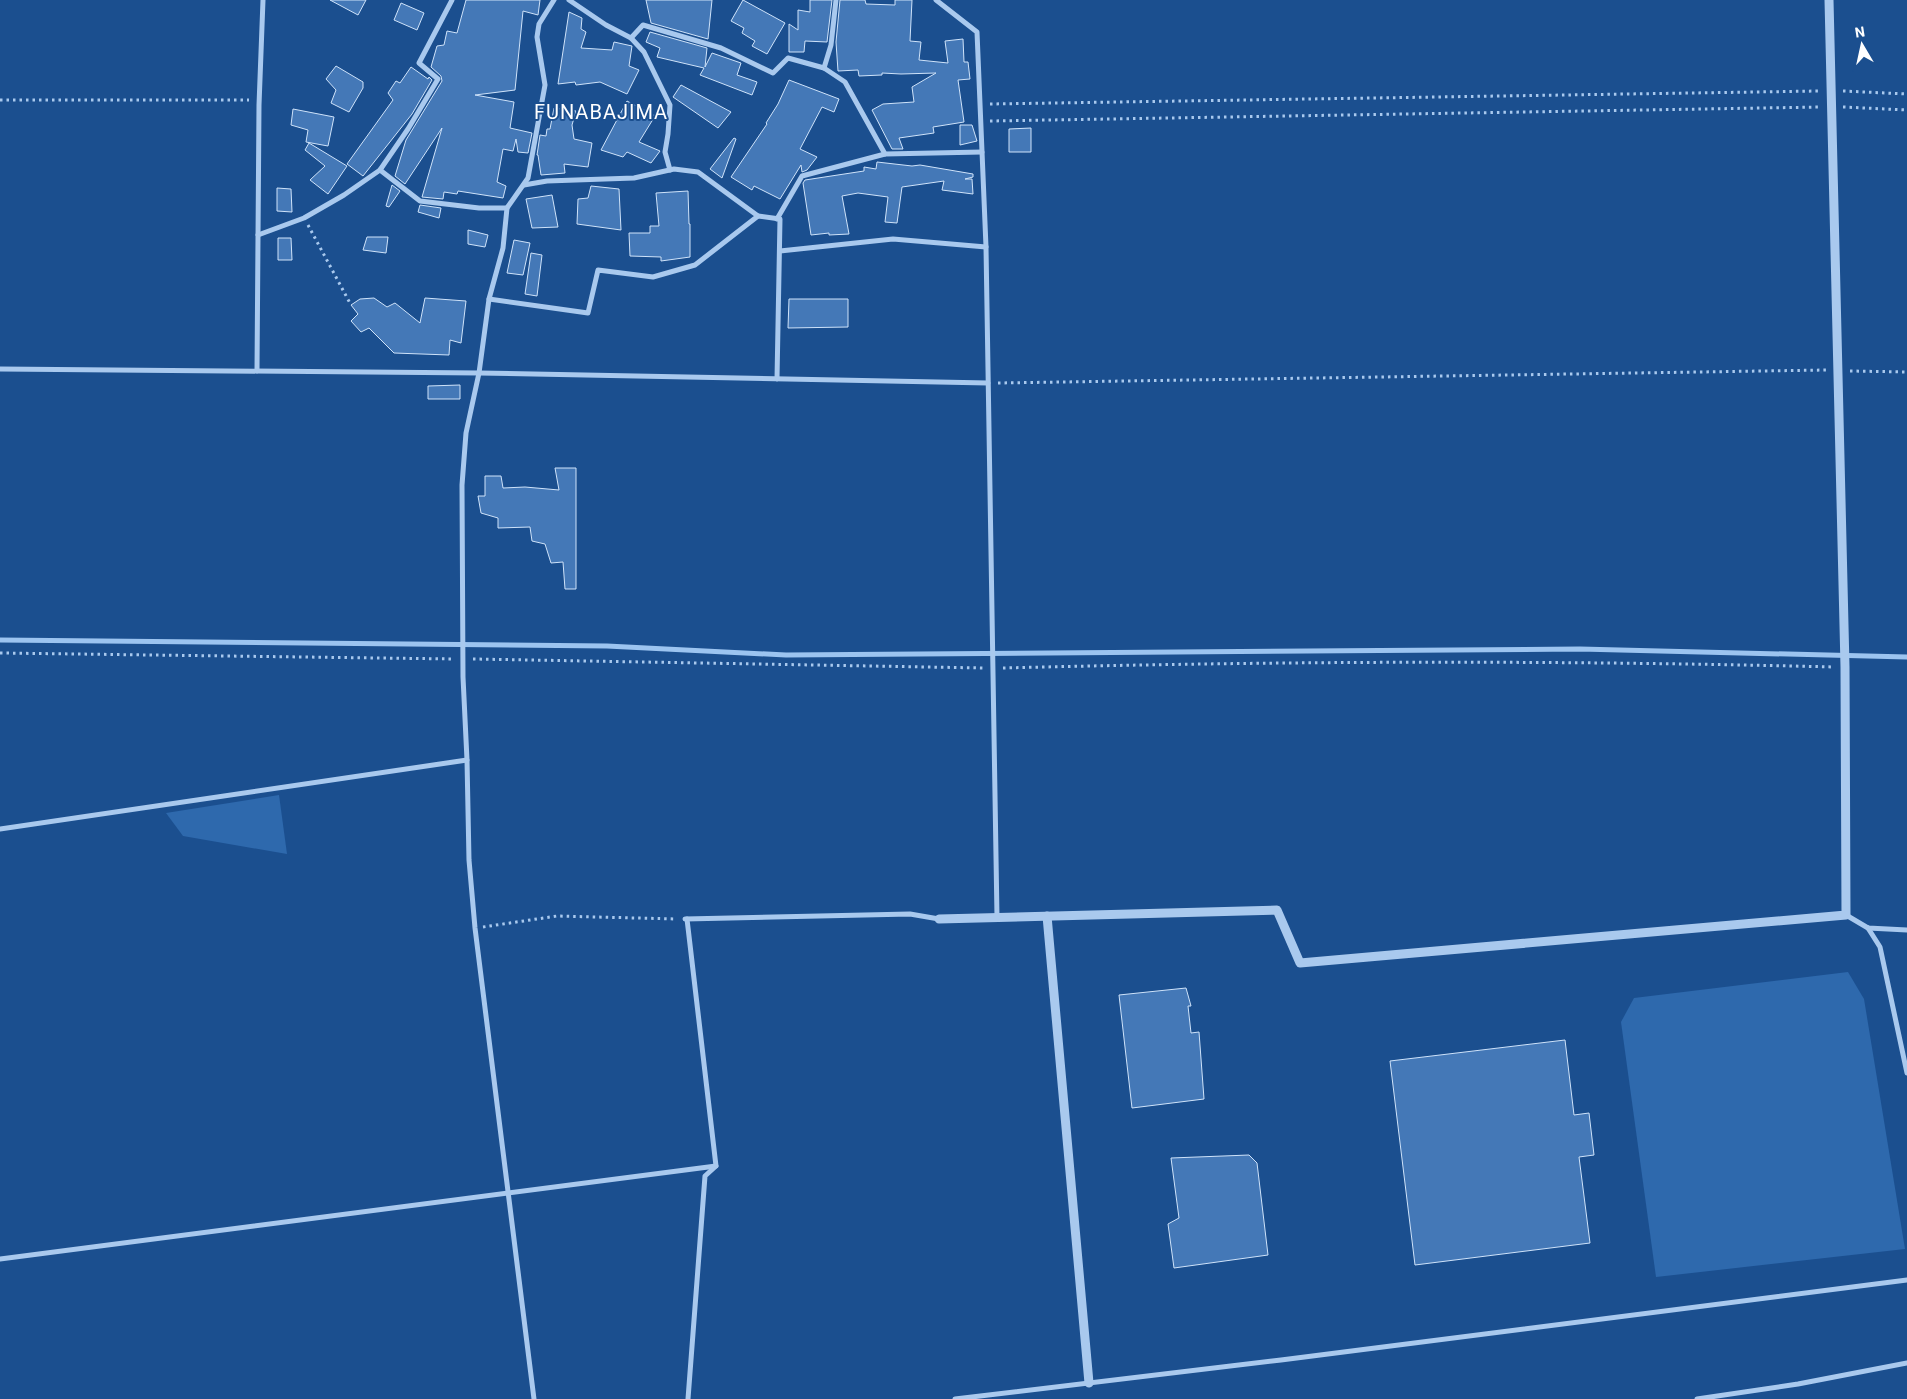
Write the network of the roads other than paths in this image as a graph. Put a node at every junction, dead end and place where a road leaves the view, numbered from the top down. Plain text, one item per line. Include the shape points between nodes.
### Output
1 (263, 0) edge
2 (452, 0) edge
3 (554, 0) edge
4 (570, 0) edge
5 (836, 0) edge
6 (936, 0) edge
7 (1829, 0) edge
8 (630, 38) junction
9 (824, 68) junction
10 (982, 152) junction
11 (885, 154) junction
12 (380, 170) junction
13 (670, 170) junction
14 (524, 184) junction
15 (507, 208) junction
16 (758, 216) junction
17 (776, 218) junction
18 (258, 235) junction
19 (986, 247) junction
20 (780, 251) junction
21 (489, 299) junction
22 (0, 369) edge
23 (257, 371) junction
24 (479, 373) junction
25 (777, 379) junction
26 (988, 383) junction
27 (467, 760) junction
28 (0, 828) edge
29 (1846, 915) junction
30 (1047, 916) junction
31 (997, 917) junction
32 (939, 919) joint
33 (1868, 928) junction
34 (1907, 930) edge
35 (1907, 1073) edge
36 (716, 1166) junction
37 (508, 1194) junction
38 (0, 1259) edge
39 (1907, 1280) edge
40 (1907, 1363) edge
41 (1089, 1383) junction
42 (534, 1399) edge
43 (688, 1399) edge
44 (955, 1399) edge
45 (1697, 1399) edge

1 - 18 street
2 - 12 street via 419,63 438,79
3 - 14 street via 539,24 537,37 545,85 528,178
4 - 8 street
5 - 9 street via 831,45
6 - 10 street via 977,32
7 - 29 street via 1845,664
8 - 9 street via 643,25 720,48 772,73 788,58
8 - 13 street via 644,52 670,105 665,152
9 - 11 street via 845,82
10 - 11 street
10 - 19 street
11 - 17 street via 802,176
12 - 15 street via 420,201
12 - 18 street via 304,218
13 - 14 street via 634,178
13 - 16 street via 698,172
14 - 15 street
15 - 21 street via 503,248
16 - 17 street
16 - 21 street via 696,265 653,277 598,270 588,313
17 - 20 street via 780,219
18 - 23 street
19 - 20 street via 893,239
19 - 26 street
20 - 25 street
21 - 24 street
22 - 23 street
23 - 24 street
24 - 25 street
24 - 27 street via 466,433 462,485 462,650
25 - 26 street
26 - 31 street
27 - 28 street
27 - 37 street via 469,860 475,928
29 - 30 street via 1300,963 1277,910
29 - 33 street
30 - 31 street
30 - 41 street
31 - 32 street
32 - 36 street via 910,914 686,919
33 - 34 street
33 - 35 street via 1880,947
36 - 37 street
36 - 43 street via 705,1176
37 - 38 street
37 - 42 street
39 - 41 street
40 - 45 street
41 - 44 street

